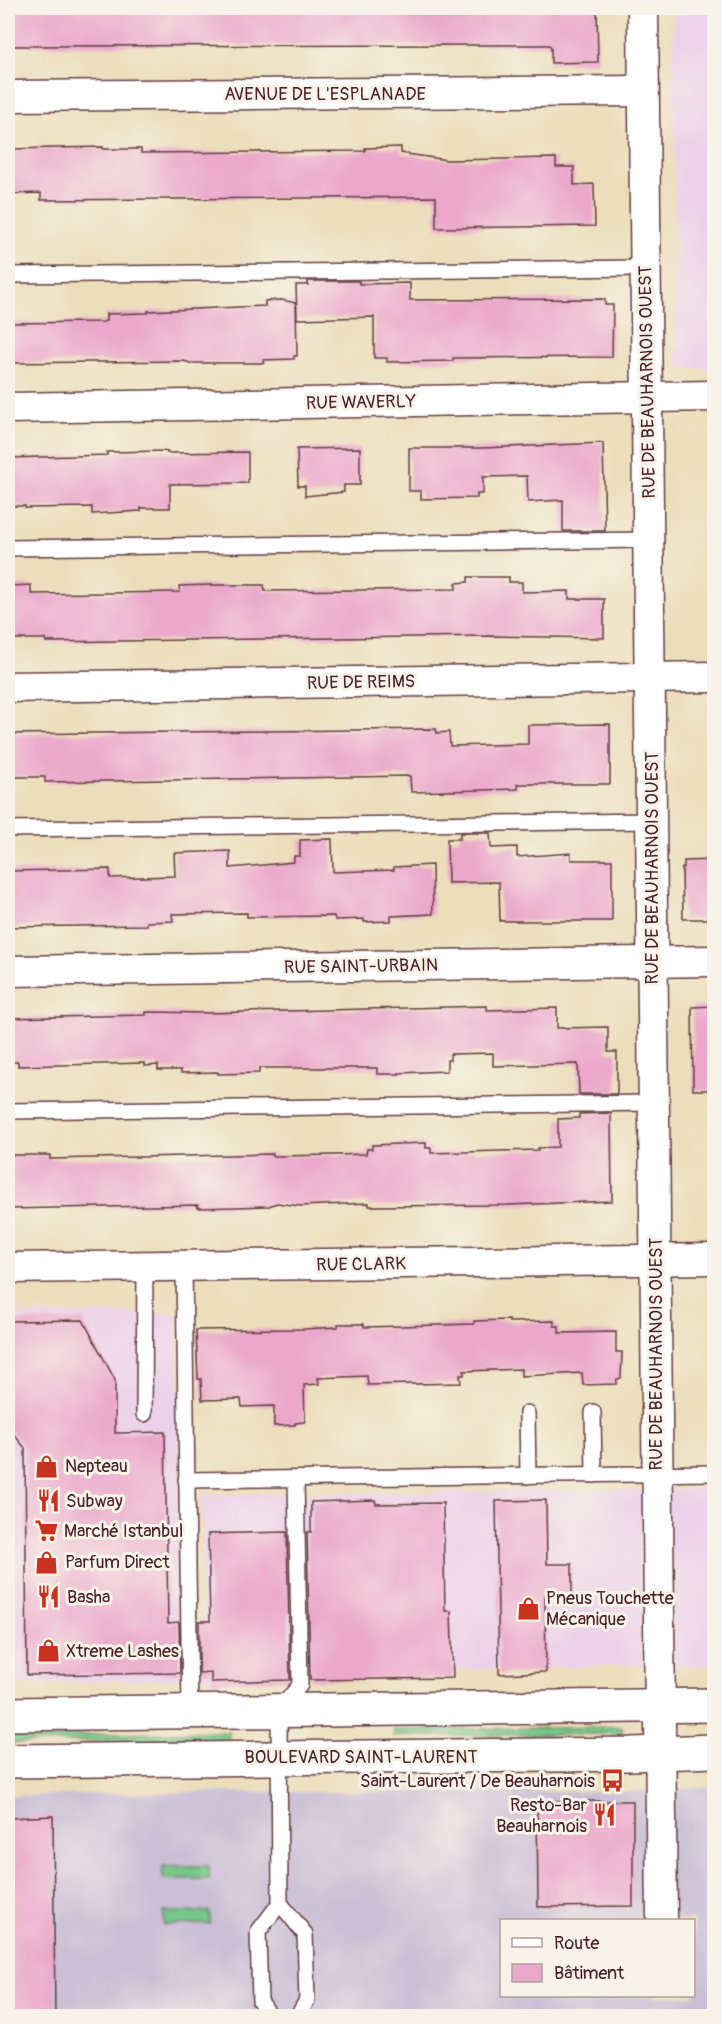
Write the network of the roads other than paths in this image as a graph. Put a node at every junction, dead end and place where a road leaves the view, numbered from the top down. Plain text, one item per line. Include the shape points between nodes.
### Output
1 (643, 8) edge
2 (644, 91) junction
3 (8, 96) edge
4 (646, 268) junction
5 (8, 275) edge
6 (714, 396) edge
7 (647, 397) junction
8 (8, 408) edge
9 (650, 540) junction
10 (8, 548) edge
11 (714, 677) edge
12 (650, 678) junction
13 (8, 687) edge
14 (652, 820) junction
15 (8, 829) edge
16 (714, 961) edge
17 (653, 962) junction
18 (8, 970) edge
19 (654, 1103) junction
20 (8, 1111) edge
21 (714, 1259) edge
22 (655, 1260) junction
23 (145, 1266) junction
24 (184, 1266) junction
25 (8, 1268) edge
26 (593, 1412) dead end
27 (527, 1413) dead end
28 (144, 1414) dead end
29 (714, 1473) edge
30 (657, 1474) junction
31 (594, 1475) junction
32 (528, 1476) junction
33 (296, 1479) junction
34 (186, 1480) junction
35 (714, 1705) edge
36 (279, 1710) junction
37 (190, 1712) junction
38 (8, 1714) edge
39 (659, 1730) junction
40 (714, 1751) edge
41 (280, 1759) junction
42 (8, 1761) edge
43 (280, 1903) junction
44 (662, 1919) edge
45 (270, 2016) edge
46 (298, 2016) edge

1 - 2 street, RUE DE BEAUHARNOIS OUEST
2 - 3 street, AVENUE DE L'ESPLANADE
2 - 4 street, RUE DE BEAUHARNOIS OUEST
4 - 5 lane
4 - 7 street, RUE DE BEAUHARNOIS OUEST
6 - 7 street, RUE WAVERLY
7 - 8 street, RUE WAVERLY
7 - 9 street, RUE DE BEAUHARNOIS OUEST
9 - 10 lane
9 - 12 street, RUE DE BEAUHARNOIS OUEST
11 - 12 street, RUE DE REIMS
12 - 13 street, RUE DE REIMS
12 - 14 street, RUE DE BEAUHARNOIS OUEST
14 - 15 lane
14 - 17 street, RUE DE BEAUHARNOIS OUEST
16 - 17 street, RUE SAINT-URBAIN
17 - 18 street, RUE SAINT-URBAIN
17 - 19 street, RUE DE BEAUHARNOIS OUEST
19 - 20 lane
19 - 22 street, RUE DE BEAUHARNOIS OUEST
21 - 22 street, RUE CLARK
22 - 24 street, RUE CLARK
22 - 30 street, RUE DE BEAUHARNOIS OUEST
23 - 24 street, RUE CLARK
23 - 25 street, RUE CLARK
23 - 28 lane
24 - 34 lane
26 - 31 lane
27 - 32 lane
29 - 30 lane
30 - 31 lane
30 - 39 street, RUE DE BEAUHARNOIS OUEST
31 - 32 lane
32 - 33 lane
33 - 34 lane
33 - 36 lane via 300,1685
34 - 37 lane
35 - 39 main road, BOULEVARD SAINT-LAURENT
36 - 37 main road, BOULEVARD SAINT-LAURENT
36 - 39 main road, BOULEVARD SAINT-LAURENT
36 - 41 lane
37 - 38 main road, BOULEVARD SAINT-LAURENT
39 - 40 main road, BOULEVARD SAINT-LAURENT
39 - 41 main road, BOULEVARD SAINT-LAURENT
39 - 44 street, RUE DE BEAUHARNOIS OUEST
41 - 42 main road, BOULEVARD SAINT-LAURENT
41 - 43 lane
43 - 45 lane via 258,1932 260,2001
43 - 46 lane via 305,1934 307,2000

